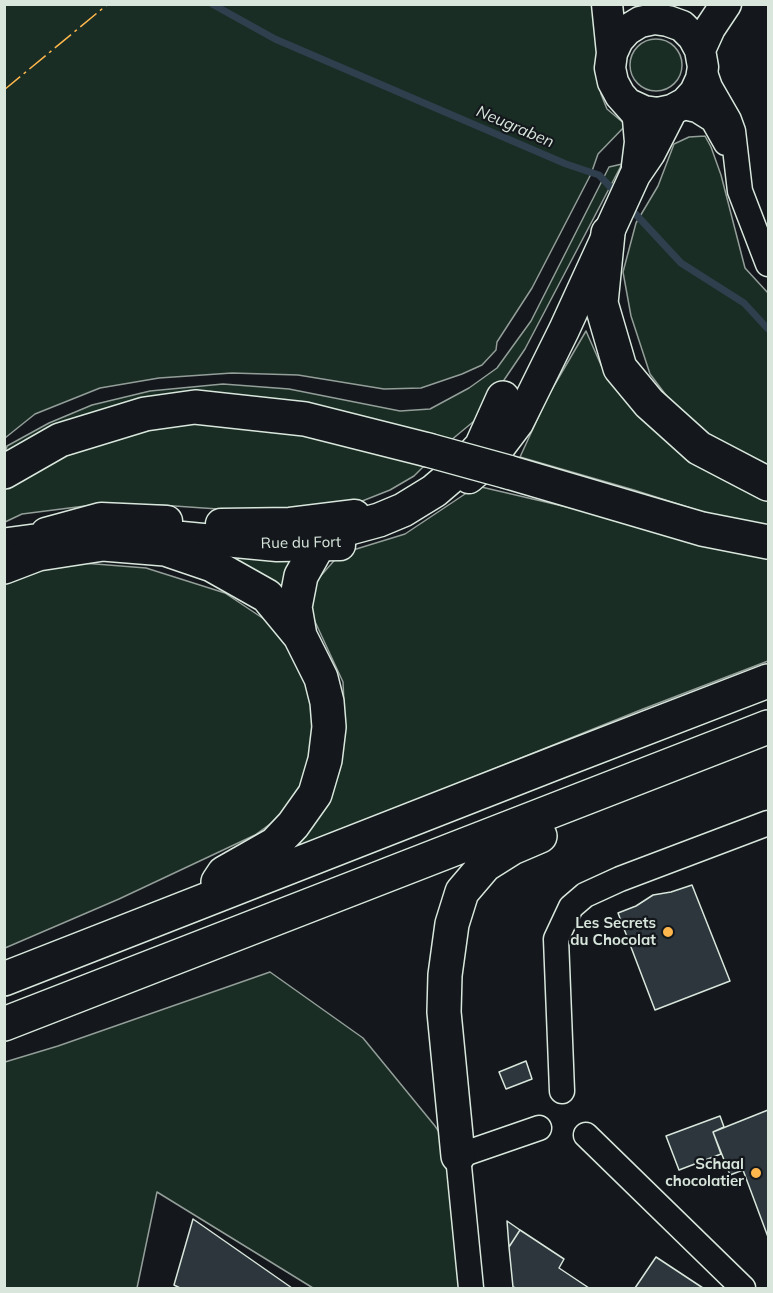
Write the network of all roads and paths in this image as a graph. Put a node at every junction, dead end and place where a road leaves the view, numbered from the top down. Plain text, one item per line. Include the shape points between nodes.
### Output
1 (607, 4) edge
2 (726, 4) edge
3 (662, 12) edge
4 (612, 53) junction
5 (702, 58) junction
6 (631, 105) junction
7 (676, 108) junction
8 (734, 158) junction
9 (635, 175) junction
10 (612, 224) junction
11 (768, 264) edge
12 (503, 398) junction
13 (4, 472) edge
14 (768, 484) edge
15 (768, 542) edge
16 (319, 546) junction
17 (6, 551) edge
18 (300, 636) junction
19 (768, 681) edge
20 (768, 727) edge
21 (584, 798) junction
22 (768, 823) edge
23 (207, 899) junction
24 (4, 979) edge
25 (4, 1024) edge
26 (562, 1091) dead end
27 (538, 1128) dead end
28 (586, 1135) dead end
29 (458, 1156) junction
30 (471, 1288) edge
31 (742, 1288) edge

1 - 4 main road, Rue du Fort
2 - 5 main road, Rue du Fort via 710,28
3 - 4 main road via 627,30
3 - 5 main road via 693,37
4 - 6 main road, Rue du Fort via 613,82
5 - 7 main road, Rue du Fort via 701,79 695,92
5 - 8 street via 710,87 733,131
6 - 7 main road via 658,113
6 - 9 main road, Rue du Fort via 640,131
7 - 8 street via 697,110 712,120
7 - 9 main road, Rue du Fort
8 - 11 street via 740,191
9 - 10 main road, Rue du Fort
10 - 12 main road, Rue du Fort via 531,359
10 - 14 highway via 601,303 620,368 649,403 699,448
10 - 16 main road, Rue du Fort via 518,423 490,460 449,495 398,528 339,545
12 - 16 highway via 481,447 434,491 379,520 324,536
12 - 17 main road, Rue du Fort via 470,444 448,464 399,500 356,515 258,524 101,518
13 - 15 highway, bridge via 60,440 145,414 195,407 305,419 508,472 702,529
16 - 17 main road, Rue du Fort via 102,531
16 - 18 highway via 301,576 295,607
17 - 18 highway via 38,554 103,544 165,549 212,565 267,596
18 - 23 highway via 321,678 327,702 325,760 315,794 275,844 224,873
19 - 23 highway
20 - 21 highway
21 - 25 highway
21 - 29 highway via 551,831 485,864 462,892 452,924 444,1012
22 - 26 street via 620,879 585,895 571,908 556,939
23 - 24 highway
27 - 29 street
28 - 31 street
29 - 30 street

